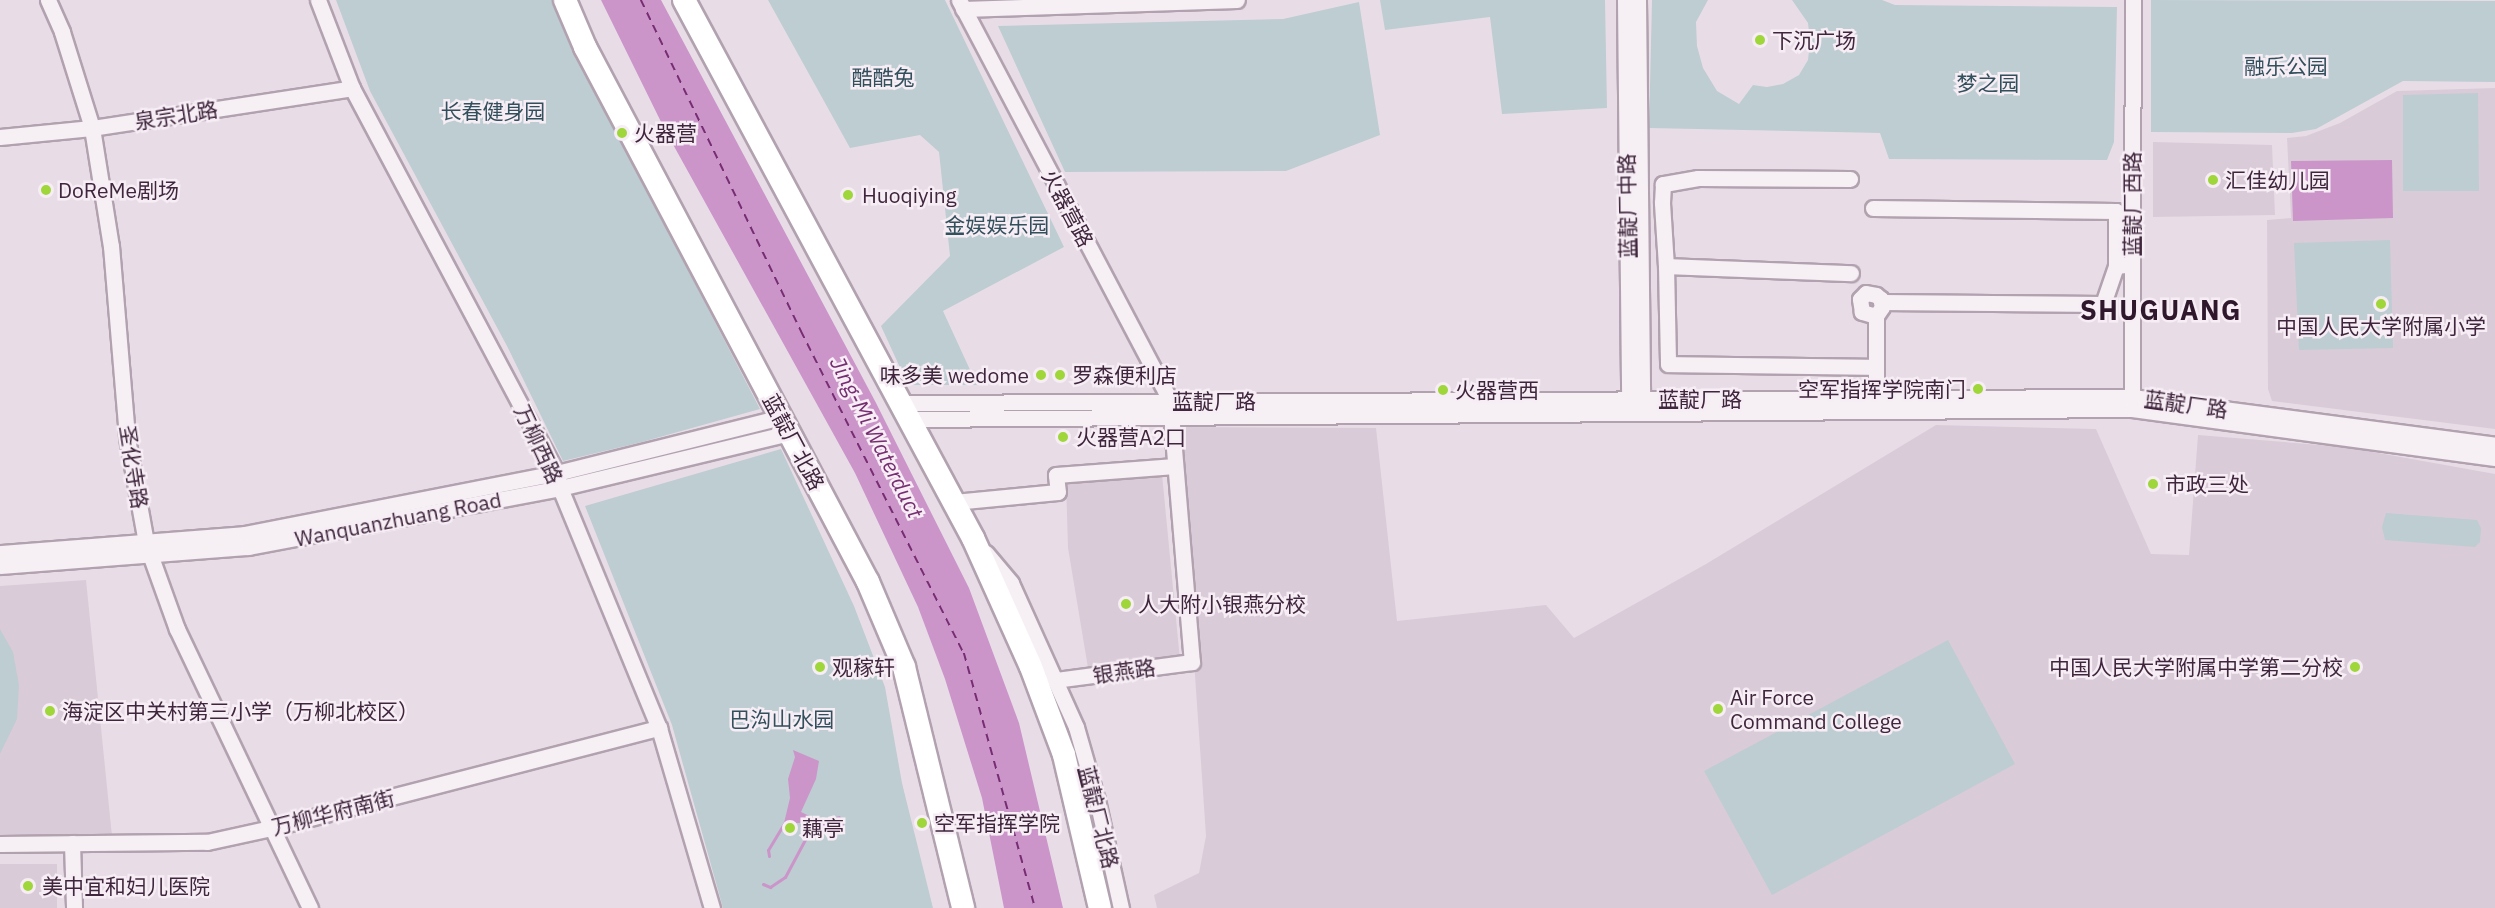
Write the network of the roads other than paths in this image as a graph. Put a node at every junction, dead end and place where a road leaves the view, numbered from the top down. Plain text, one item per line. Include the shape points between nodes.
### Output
1 (48, 0) edge
2 (318, 0) edge
3 (565, 0) edge
4 (684, 0) edge
5 (1217, 0) edge
6 (1237, 0) edge
7 (1625, 0) edge
8 (1638, 0) edge
9 (2133, 0) edge
10 (961, 4) edge
11 (352, 88) junction
12 (92, 128) junction
13 (0, 136) edge
14 (1850, 179) dead end
15 (1634, 203) junction
16 (1662, 203) junction
17 (1873, 208) dead end
18 (2132, 265) junction
19 (1665, 266) junction
20 (2116, 266) junction
21 (1851, 273) dead end
22 (1876, 367) junction
23 (1170, 401) junction
24 (2132, 403) junction
25 (1880, 404) junction
26 (1636, 406) junction
27 (906, 411) junction
28 (1171, 418) junction
29 (785, 425) junction
30 (2495, 445) edge
31 (2495, 458) edge
32 (1175, 466) junction
33 (559, 480) junction
34 (954, 502) junction
35 (973, 538) junction
36 (148, 549) junction
37 (0, 553) edge
38 (0, 566) edge
39 (1192, 662) joint
40 (1056, 680) junction
41 (659, 728) junction
42 (271, 828) junction
43 (72, 843) junction
44 (0, 844) edge
45 (74, 908) edge
46 (310, 908) edge
47 (712, 908) edge
48 (963, 908) edge
49 (1100, 908) edge
50 (1121, 908) edge

1 - 12 street, 圣化寺路
2 - 11 street, 万柳西路
3 - 29 highway, 蓝靛厂北路 via 585,47
4 - 27 highway, 蓝靛厂北路
5 - 6 street
5 - 10 street
7 - 15 street, 蓝靛厂中路
8 - 15 street, 蓝靛厂中路
9 - 18 street, 蓝靛厂西路
10 - 23 street, 火器营路
11 - 12 street, 泉宗北路
11 - 33 street, 万柳西路
12 - 13 street, 泉宗北路
12 - 36 street, 圣化寺路 via 111,246 127,438
14 - 16 street via 1698,178 1663,184
15 - 16 street
15 - 26 street, 蓝靛厂中路
16 - 19 street
17 - 20 street via 2116,211
18 - 20 street
18 - 24 street, 蓝靛厂西路
19 - 21 street
19 - 22 street via 1668,364
20 - 22 street via 2103,304 1879,309
22 - 25 street
23 - 26 street, 蓝靛厂路
23 - 27 street, 蓝靛厂路
23 - 28 street, 火器营路
24 - 25 street, 蓝靛厂路
24 - 30 street, 蓝靛厂路
24 - 31 street, 蓝靛厂路
25 - 26 street, 蓝靛厂路
26 - 28 street, 蓝靛厂路
27 - 28 street, 蓝靛厂路
27 - 34 highway, 蓝靛厂北路
28 - 32 street, 火器营路
29 - 33 street, Wanquanzhuang Road
29 - 48 highway, 蓝靛厂北路 via 868,582 904,667
32 - 34 street via 1056,475 1058,492
32 - 39 street, 火器营路
33 - 36 street, Wanquanzhuang Road
33 - 41 street, 万柳西路
34 - 35 highway, 蓝靛厂北路
35 - 40 street, 蓝靛厂北路 via 1011,583
35 - 49 highway, 蓝靛厂北路 via 1031,666 1064,755
36 - 37 street, Wanquanzhuang Road
36 - 38 street, Wanquanzhuang Road
36 - 42 street, 圣化寺路 via 177,629
39 - 40 street, 银燕路
40 - 50 street, 蓝靛厂北路 via 1079,737 1097,800
41 - 42 street, 万柳华府南街
41 - 47 street, 万柳西路
42 - 43 street, 万柳华府南街 via 207,842
42 - 46 street, 圣化寺路
43 - 44 street, 万柳华府南街
43 - 45 street

